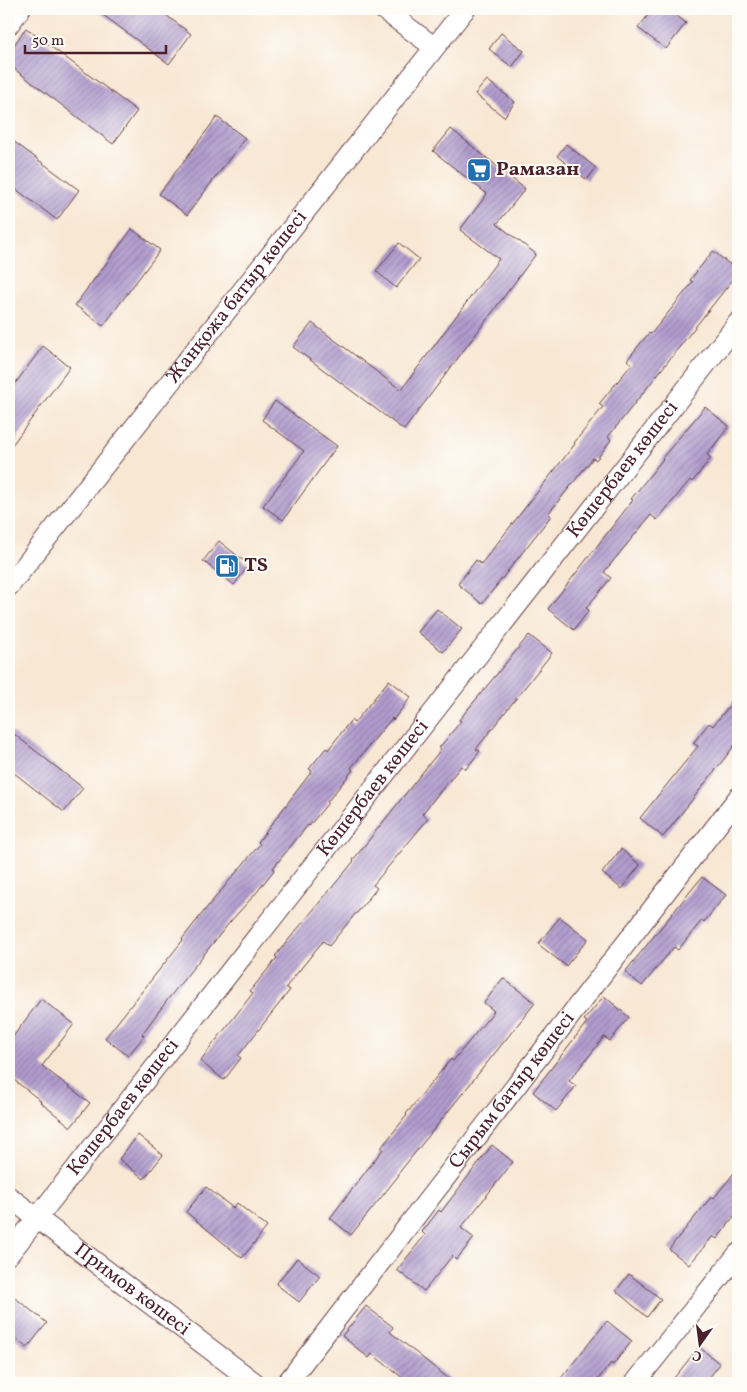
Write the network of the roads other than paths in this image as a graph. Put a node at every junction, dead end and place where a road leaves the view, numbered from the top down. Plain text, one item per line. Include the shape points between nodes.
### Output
1 (20, 9) edge
2 (383, 9) edge
3 (465, 9) edge
4 (9, 24) edge
5 (434, 47) junction
6 (738, 323) edge
7 (9, 586) edge
8 (738, 798) edge
9 (9, 1197) edge
10 (36, 1218) junction
11 (9, 1254) edge
12 (738, 1254) edge
13 (255, 1383) edge
14 (287, 1383) edge
15 (635, 1383) edge

1 - 4 street
2 - 5 street
3 - 5 street, Жанқожа батыр көшесі
5 - 7 street, Жанқожа батыр көшесі
6 - 10 street, Көшербаев көшесі
8 - 14 street, Сырым батыр көшесі
9 - 10 street, Примов көшесі
10 - 11 street, Көшербаев көшесі
10 - 13 street, Примов көшесі
12 - 15 street

